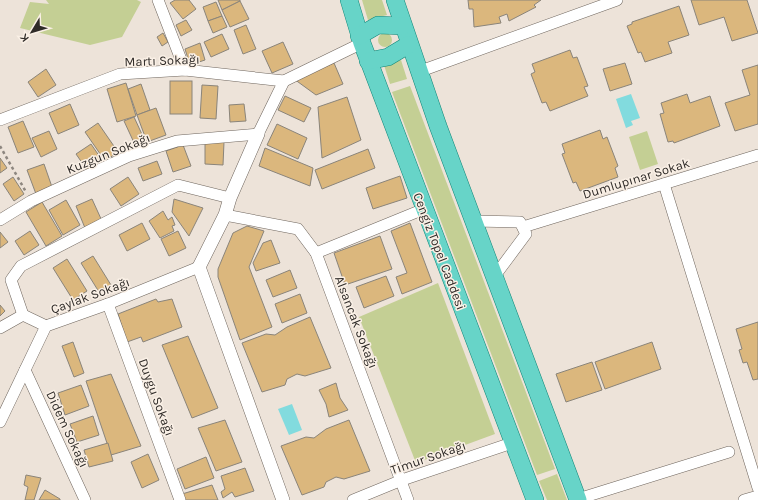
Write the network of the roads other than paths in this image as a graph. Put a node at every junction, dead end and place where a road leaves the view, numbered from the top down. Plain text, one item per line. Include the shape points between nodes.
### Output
1 (158, 0) edge
2 (349, 0) edge
3 (395, 0) edge
4 (617, 0) edge
5 (402, 26) junction
6 (360, 40) junction
7 (408, 45) junction
8 (368, 61) junction
9 (185, 70) junction
10 (418, 72) junction
11 (284, 81) junction
12 (0, 120) edge
13 (258, 134) junction
14 (758, 155) edge
15 (664, 184) junction
16 (230, 198) junction
17 (424, 209) junction
18 (225, 215) junction
19 (0, 220) edge
20 (473, 221) junction
21 (523, 227) junction
22 (316, 253) junction
23 (199, 267) junction
24 (494, 277) junction
25 (108, 304) junction
26 (23, 315) junction
27 (46, 326) junction
28 (0, 328) edge
29 (25, 370) junction
30 (0, 422) edge
31 (512, 443) junction
32 (729, 452) dead end
33 (402, 480) junction
34 (758, 488) edge
35 (758, 496) edge
36 (578, 499) edge
37 (85, 500) edge
38 (180, 500) edge
39 (284, 500) edge
40 (353, 500) edge
41 (408, 500) edge
42 (535, 500) edge
43 (744, 500) edge

1 - 9 street
2 - 6 main road, Cengiz Topel Caddesi
3 - 5 main road
4 - 10 street
5 - 6 main road via 378,25
5 - 7 main road
6 - 8 main road, Cengiz Topel Caddesi
6 - 11 street
7 - 8 main road via 388,57
7 - 10 main road
8 - 17 main road, Cengiz Topel Caddesi
9 - 11 street, Martı Sokağı
9 - 12 street, Martı Sokağı via 120,74
10 - 20 main road
11 - 13 street
13 - 16 street
13 - 19 street, Kuzgun Sokağı via 178,141 129,156 31,201
14 - 15 street, Dumlupınar Sokak
15 - 21 street, Dumlupınar Sokak
15 - 34 street
16 - 18 street
16 - 26 street via 178,185 21,266 11,280
17 - 22 street
17 - 31 main road, Cengiz Topel Caddesi
18 - 22 street, Alsancak Sokağı via 298,229
18 - 23 street
20 - 21 street via 520,222
20 - 24 main road
21 - 24 street via 526,234
22 - 33 street, Alsancak Sokağı
23 - 25 street, Çaylak Sokağı
23 - 39 street
24 - 36 main road
25 - 27 street, Çaylak Sokağı
25 - 38 street, Duygu Sokağı
26 - 27 street
26 - 28 street
27 - 29 street, Çaylak Sokağı
29 - 30 street, Çaylak Sokağı
29 - 37 street, Didem Sokağı
31 - 33 street, Timur Sokağı
31 - 42 main road, Cengiz Topel Caddesi
32 - 36 street
33 - 40 street, Timur Sokağı
33 - 41 street, Alsancak Sokağı
35 - 43 street

